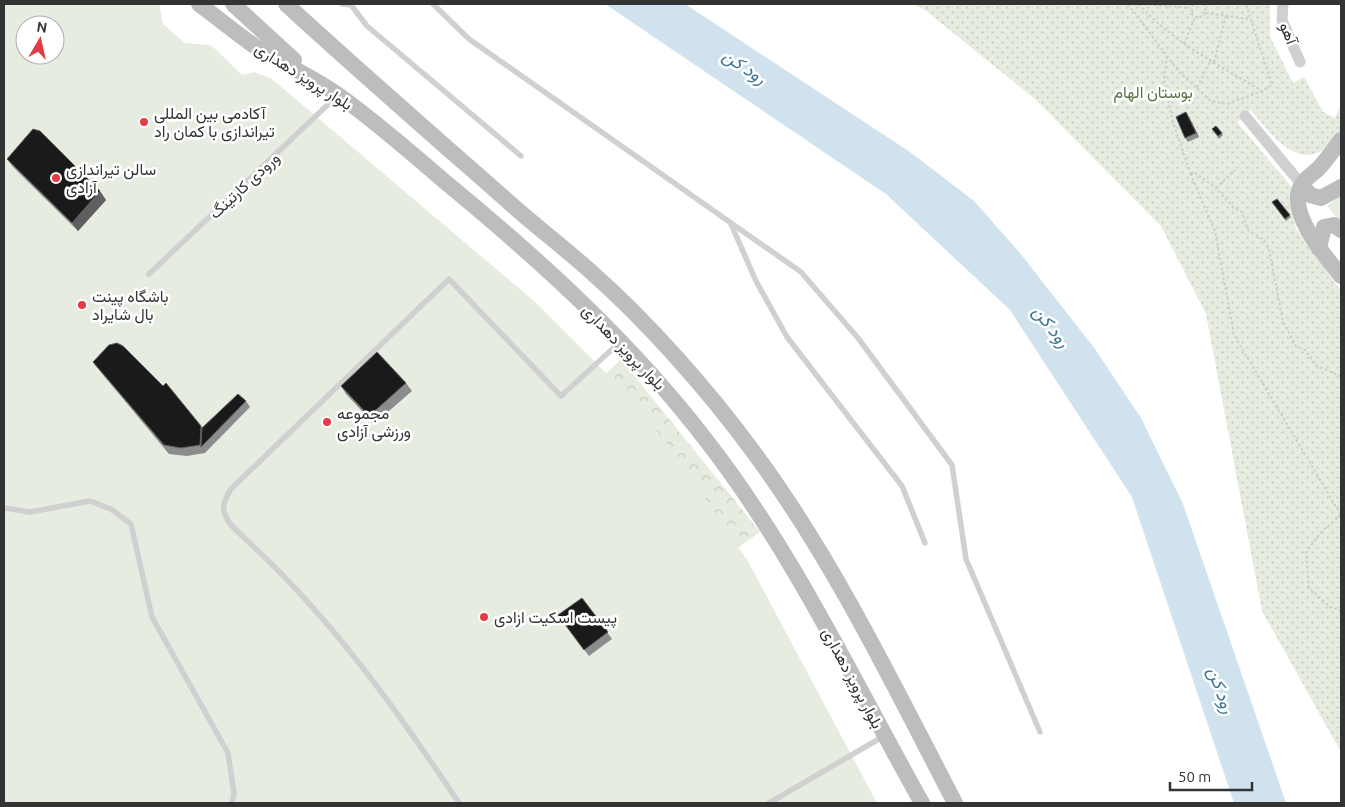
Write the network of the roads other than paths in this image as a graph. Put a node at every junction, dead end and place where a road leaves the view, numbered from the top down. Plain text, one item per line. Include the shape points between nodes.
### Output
1 (199, 4) edge
2 (233, 4) edge
3 (286, 4) edge
4 (342, 4) edge
5 (433, 4) edge
6 (1283, 4) edge
7 (1300, 62) dead end
8 (311, 76) junction
9 (339, 95) junction
10 (1245, 116) dead end
11 (1341, 140) edge
12 (521, 156) dead end
13 (1302, 184) junction
14 (1341, 187) edge
15 (730, 222) junction
16 (1341, 230) edge
17 (1320, 248) junction
18 (149, 274) dead end
19 (1341, 276) edge
20 (620, 342) junction
21 (4, 508) edge
22 (926, 543) dead end
23 (1040, 732) dead end
24 (884, 736) junction
25 (232, 803) edge
26 (459, 803) edge
27 (769, 803) edge
28 (922, 803) edge
29 (955, 803) edge

1 - 8 main road, بلوار پرویز دهداری via 257,47
2 - 8 main road
3 - 29 main road, بلوار پرویز دهداری via 590,271 644,324 704,391 755,454 797,514
4 - 12 lane via 351,5 367,26
5 - 15 lane via 469,39
6 - 7 street, آهو via 1282,20
8 - 9 main road, بلوار پرویز دهداری
9 - 18 lane, ورودی کارتینگ
9 - 20 main road, بلوار پرویز دهداری via 503,230
10 - 13 street
11 - 13 main road
13 - 14 main road via 1310,195 1321,198
13 - 17 main road via 1301,218
15 - 22 lane via 756,281 787,337 902,486
15 - 23 lane via 801,272 858,338 952,465 966,559
16 - 17 main road via 1334,225 1324,227
17 - 19 main road
20 - 24 main road, بلوار پرویز دهداری via 704,437 749,501 824,622
20 - 26 lane via 561,396 449,279 231,489 223,502 224,515 231,525 291,584 343,644 415,738
21 - 25 lane via 30,512 90,501 111,509 130,524 152,617 228,753 234,793
24 - 27 lane
24 - 28 main road, بلوار پرویز دهداری

